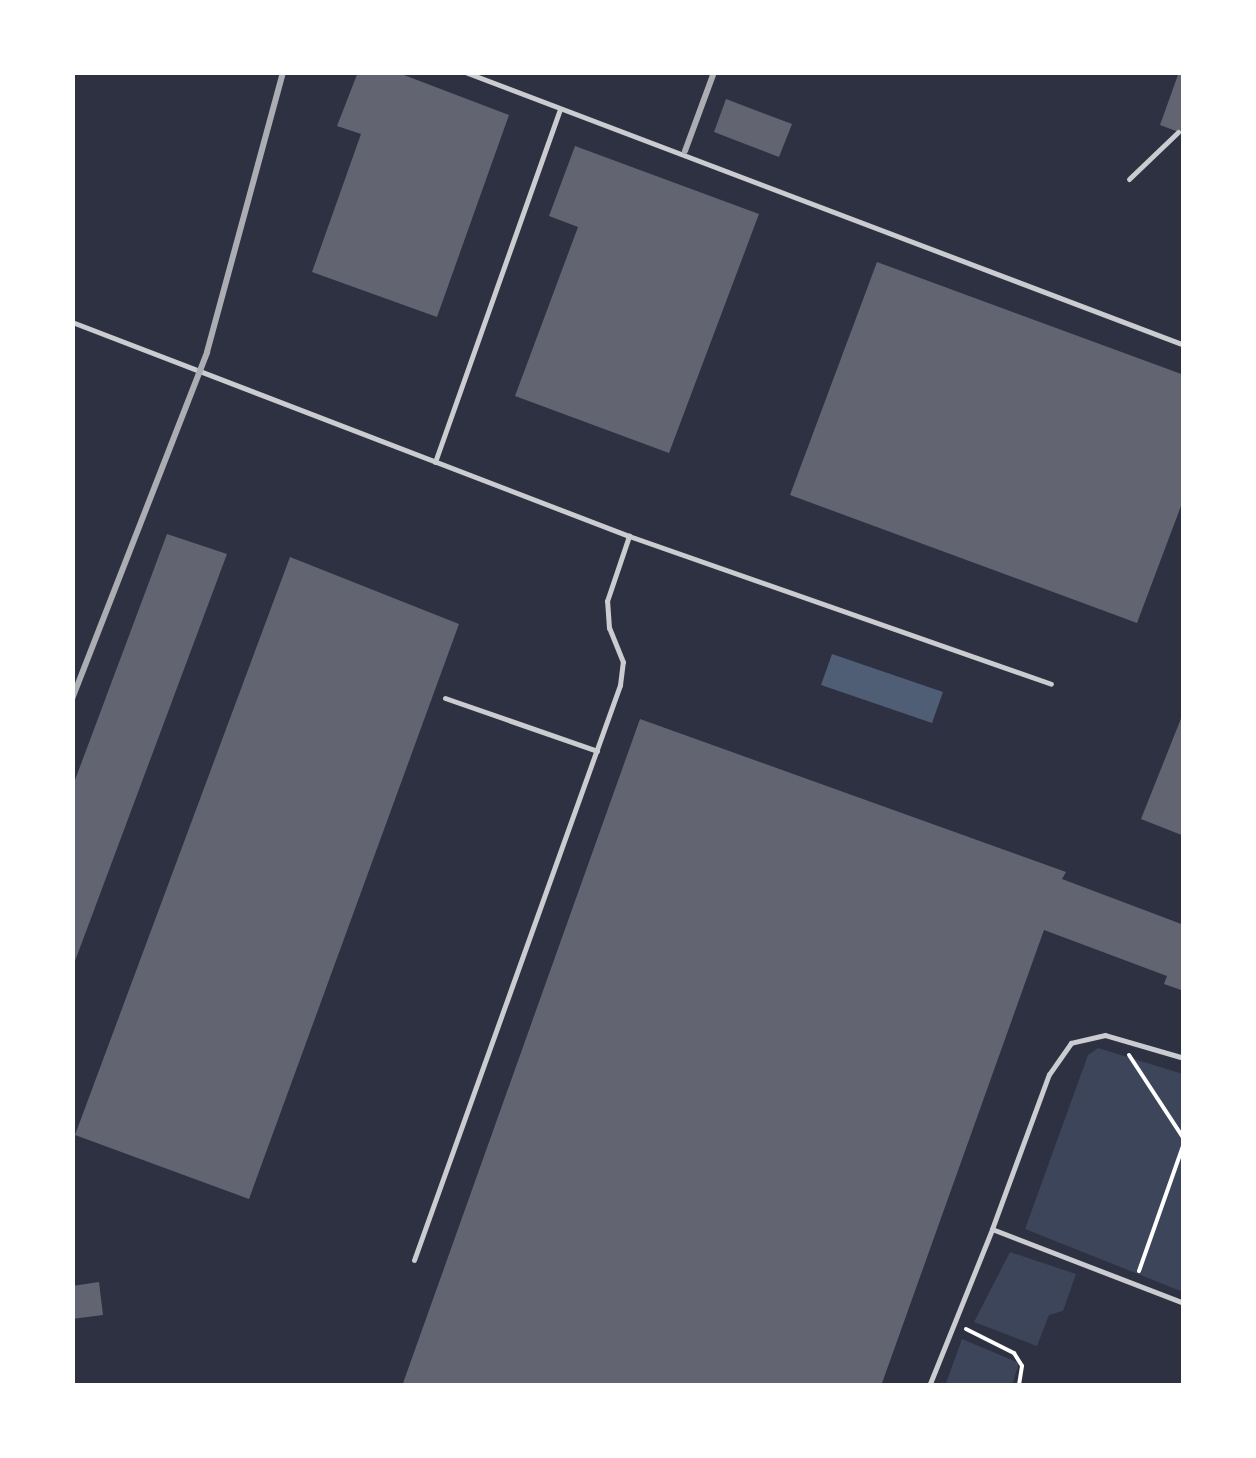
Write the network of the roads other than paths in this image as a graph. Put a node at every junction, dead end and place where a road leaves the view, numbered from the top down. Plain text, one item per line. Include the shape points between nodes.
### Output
1 (465, 72) edge
2 (559, 110) junction
3 (1178, 132) dead end
4 (1129, 179) dead end
5 (72, 322) edge
6 (1184, 345) edge
7 (434, 462) junction
8 (629, 536) junction
9 (1051, 684) dead end
10 (445, 698) dead end
11 (596, 752) junction
12 (1184, 1058) edge
13 (992, 1229) junction
14 (414, 1260) dead end
15 (1181, 1303) edge
16 (929, 1386) edge

1 - 2 lane
2 - 6 lane
2 - 7 lane
3 - 4 lane
5 - 7 lane
7 - 8 lane
8 - 9 lane
8 - 11 lane via 606,615 623,674
10 - 11 lane
11 - 14 lane
12 - 13 lane via 1117,1037 1082,1037 1054,1062
13 - 15 lane
13 - 16 lane

